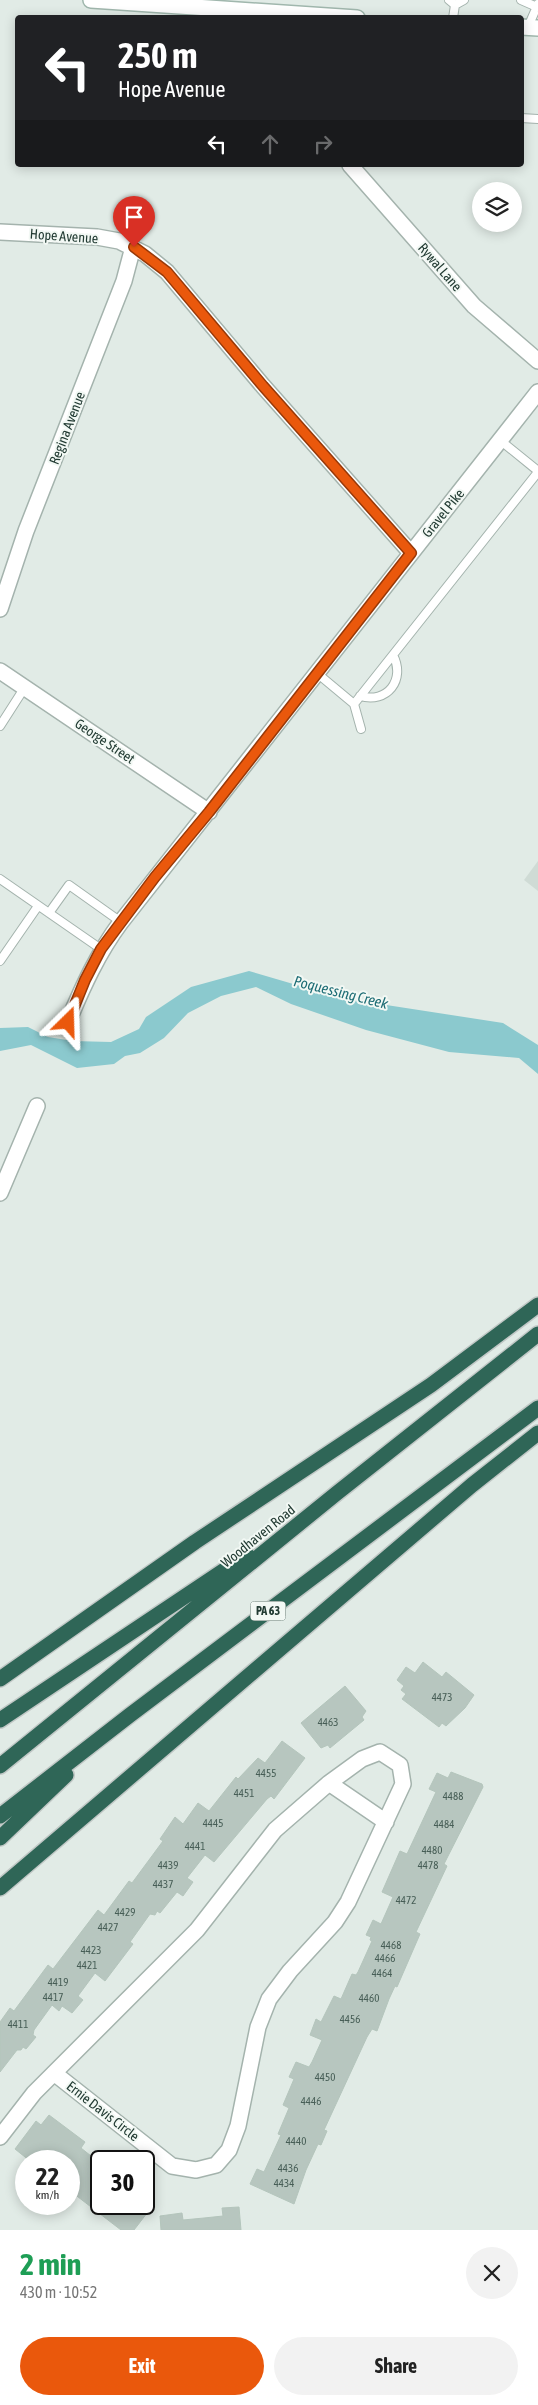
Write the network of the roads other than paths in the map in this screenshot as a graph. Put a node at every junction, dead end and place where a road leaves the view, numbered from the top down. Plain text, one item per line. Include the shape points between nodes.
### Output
1 (91, 0) edge
2 (464, 0) edge
3 (521, 0) edge
4 (452, 2) edge
5 (537, 5) edge
6 (286, 15) edge
7 (453, 15) edge
8 (529, 28) edge
9 (524, 118) edge
10 (538, 119) edge
11 (352, 167) edge
12 (0, 232) edge
13 (134, 247) junction
14 (538, 361) edge
15 (538, 392) edge
16 (501, 441) junction
17 (538, 471) edge
18 (411, 553) junction
19 (0, 608) edge
20 (393, 655) junction
21 (0, 671) edge
22 (318, 674) junction
23 (25, 687) junction
24 (360, 696) junction
25 (354, 704) junction
26 (0, 726) edge
27 (361, 729) dead end
28 (209, 812) junction
29 (0, 879) edge
30 (38, 906) junction
31 (49, 913) junction
32 (121, 922) junction
33 (101, 949) junction
34 (0, 961) edge
35 (68, 1022) dead end
36 (37, 1106) dead end
37 (0, 1193) edge
38 (538, 1306) edge
39 (538, 1334) edge
40 (538, 1408) edge
41 (538, 1432) edge
42 (337, 1493) junction
43 (0, 1679) edge
44 (130, 1715) junction
45 (0, 1720) edge
46 (0, 1766) edge
47 (329, 1783) junction
48 (0, 1816) edge
49 (386, 1822) junction
50 (0, 1838) edge
51 (0, 1888) edge
52 (54, 2073) junction
53 (0, 2137) edge

1 - 6 street
2 - 4 lane
3 - 5 lane
4 - 7 lane
5 - 8 lane
9 - 10 lane
11 - 14 street, Rywal Lane via 474,306
12 - 13 street, Hope Avenue via 97,237
13 - 18 street, Hope Avenue via 167,272
13 - 19 street, Regina Avenue
15 - 16 street, Gravel Pike
16 - 17 lane
16 - 18 street, Gravel Pike
17 - 20 lane
18 - 22 street, Gravel Pike
20 - 24 lane
20 - 24 lane via 398,671 392,688 378,698
21 - 23 street, George Street
22 - 25 lane
22 - 28 street, Gravel Pike
23 - 26 lane
23 - 28 street, George Street
24 - 25 lane
25 - 27 lane
28 - 32 street, Gravel Pike
29 - 30 lane
30 - 31 lane
30 - 34 lane
31 - 32 lane via 69,885
31 - 33 lane
32 - 33 street, Gravel Pike
33 - 35 street, Gravel Pike
36 - 37 street
38 - 43 highway via 431,1385 195,1542
39 - 42 highway, Woodhaven Road
40 - 44 highway, PA 63
41 - 51 highway
42 - 45 highway
42 - 46 highway, Woodhaven Road
44 - 48 highway, PA 63
44 - 50 highway
47 - 49 street
47 - 49 street, Ernie Davis Circle via 362,1758 380,1752 391,1757 400,1765 402,1784
47 - 52 street, Ernie Davis Circle via 275,1830 197,1930
49 - 52 street, Ernie Davis Circle via 335,1922 290,1971 270,1999 258,2027 238,2126 229,2150 216,2165 196,2170 172,2166
52 - 53 street

